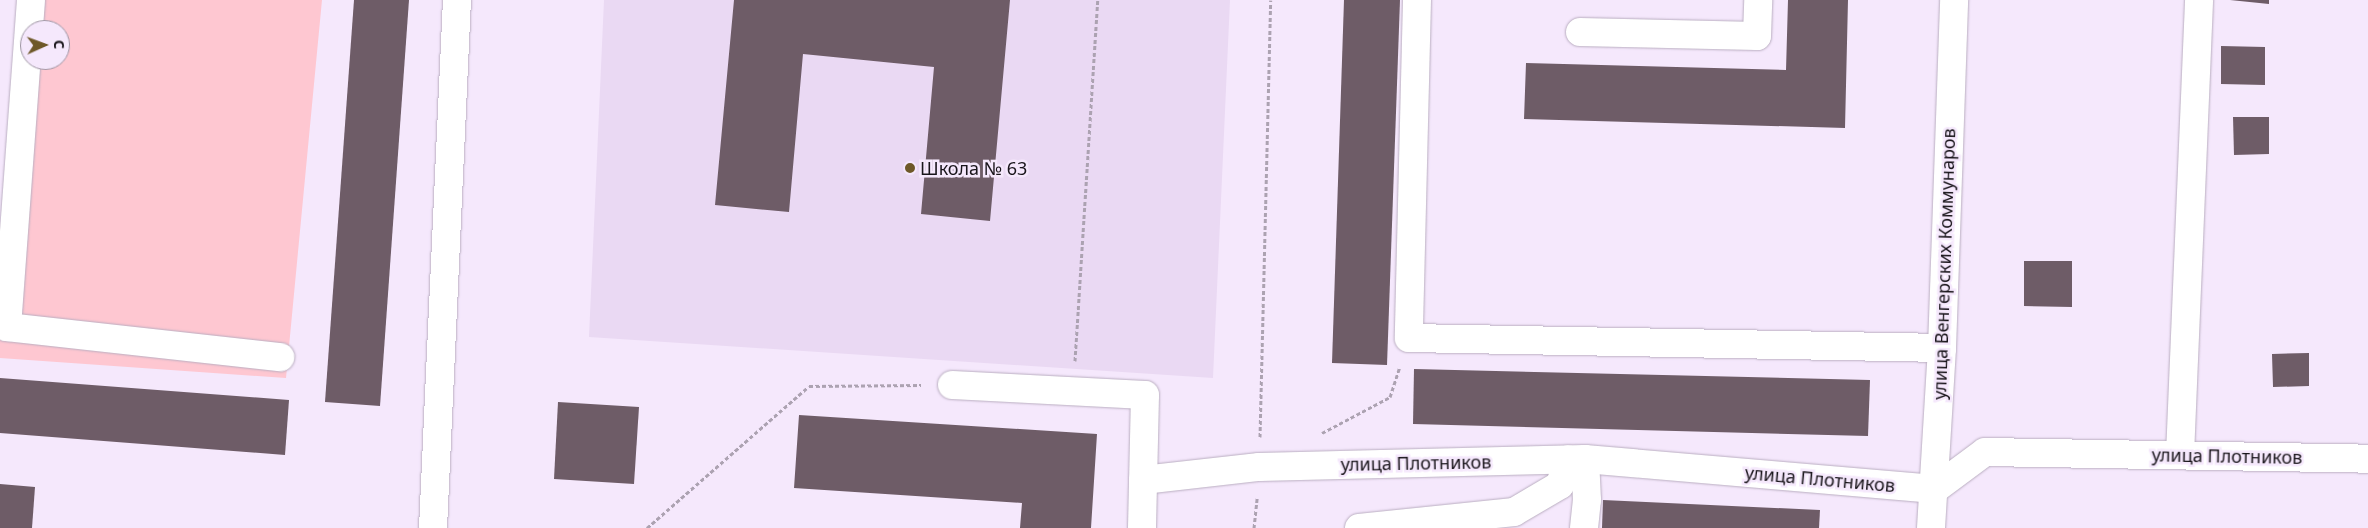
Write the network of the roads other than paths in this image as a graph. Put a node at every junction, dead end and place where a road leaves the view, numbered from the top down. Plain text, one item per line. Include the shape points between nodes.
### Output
1 (31, 0) edge
2 (457, 0) edge
3 (1417, 0) edge
4 (1758, 0) edge
5 (1954, 0) edge
6 (2199, 0) edge
7 (1580, 32) dead end
8 (1942, 348) junction
9 (280, 358) dead end
10 (952, 385) road end
11 (2180, 455) junction
12 (1577, 459) junction
13 (2368, 459) edge
14 (1143, 480) junction
15 (1934, 489) junction
16 (433, 528) edge
17 (1142, 528) edge
18 (1358, 528) edge
19 (1584, 528) edge
20 (1931, 528) edge

1 - 9 street via 7,328
2 - 16 street
3 - 8 street via 1410,338
4 - 7 street via 1757,36
5 - 8 street, улица Венгерских Коммунаров
6 - 11 street
8 - 15 street, улица Венгерских Коммунаров
10 - 14 street via 1145,395
11 - 13 street, улица Плотников
11 - 15 street, улица Плотников via 1985,452
12 - 14 street, улица Плотников via 1259,467
12 - 15 street, улица Плотников
12 - 18 street via 1560,485 1514,512
12 - 19 street via 1587,500
14 - 17 street
15 - 20 street, улица Венгерских Коммунаров

